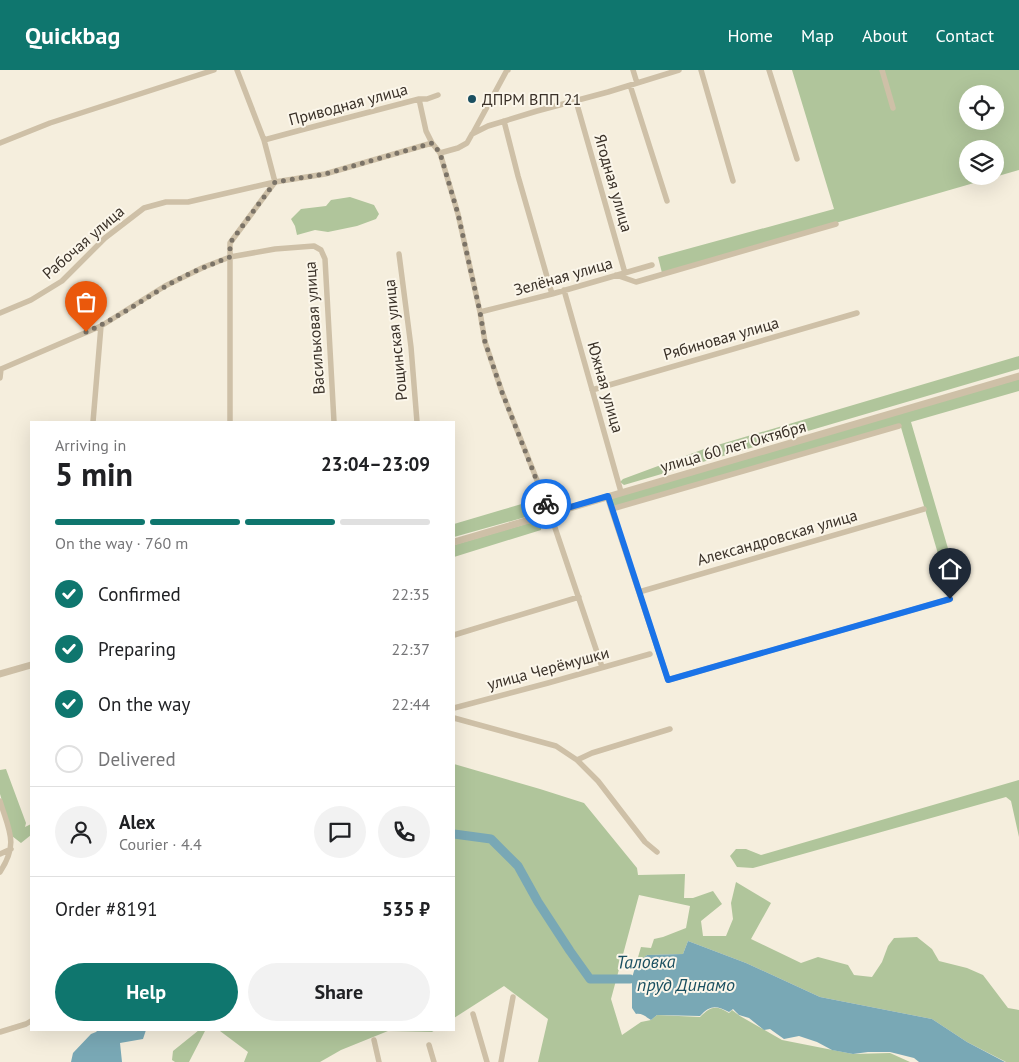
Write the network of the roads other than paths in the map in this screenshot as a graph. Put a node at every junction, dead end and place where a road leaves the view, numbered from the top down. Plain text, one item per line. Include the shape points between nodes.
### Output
1 (214, 70) edge
2 (236, 70) edge
3 (508, 70) edge
4 (633, 70) edge
5 (679, 70) edge
6 (700, 70) edge
7 (770, 70) edge
8 (882, 70) edge
9 (637, 83) junction
10 (630, 85) junction
11 (438, 95) dead end
12 (420, 100) junction
13 (576, 101) junction
14 (893, 108) dead end
15 (504, 121) junction
16 (472, 134) junction
17 (264, 140) junction
18 (0, 143) edge
19 (432, 143) junction
20 (440, 153) junction
21 (796, 160) dead end
22 (734, 181) dead end
23 (275, 182) junction
24 (666, 201) dead end
25 (836, 224) dead end
26 (399, 254) dead end
27 (230, 257) junction
28 (652, 265) dead end
29 (625, 273) junction
30 (616, 276) junction
31 (564, 290) junction
32 (552, 294) junction
33 (480, 312) junction
34 (0, 313) edge
35 (858, 313) dead end
36 (101, 326) junction
37 (1, 368) edge
38 (1019, 376) edge
39 (0, 378) edge
40 (592, 390) junction
41 (93, 421) edge
42 (230, 421) edge
43 (334, 421) edge
44 (417, 421) edge
45 (899, 426) dead end
46 (621, 492) junction
47 (608, 496) junction
48 (612, 509) junction
49 (924, 509) dead end
50 (550, 513) junction
51 (455, 542) edge
52 (639, 592) junction
53 (579, 597) junction
54 (950, 599) dead end
55 (455, 635) edge
56 (650, 654) dead end
57 (30, 665) edge
58 (602, 667) junction
59 (0, 674) edge
60 (455, 708) edge
61 (455, 718) edge
62 (670, 729) dead end
63 (577, 760) junction
64 (0, 801) edge
65 (11, 849) junction
66 (658, 852) dead end
67 (0, 854) edge
68 (0, 872) edge
69 (513, 997) dead end
70 (474, 1014) dead end
71 (30, 1022) edge
72 (0, 1032) edge
73 (374, 1040) dead end
74 (429, 1045) dead end
75 (380, 1062) edge
76 (434, 1062) edge
77 (487, 1062) edge
78 (501, 1062) edge

1 - 18 street via 50,123
2 - 17 street
3 - 16 street
4 - 9 street
5 - 9 street
6 - 22 street
7 - 21 street
8 - 14 street
9 - 10 street
10 - 13 street
10 - 24 street
11 - 12 street, Приводная улица
12 - 17 street, Приводная улица
12 - 19 street via 426,131
13 - 15 street
13 - 29 street, Ягодная улица
15 - 16 street
15 - 32 street
16 - 20 street via 467,143
17 - 23 street
19 - 20 street
19 - 23 street, Рабочая улица via 325,174
20 - 33 street via 458,214
23 - 27 street via 230,243
23 - 34 street, Рабочая улица via 188,202 166,202 144,208 105,238 62,281 31,300
25 - 30 street via 636,282
26 - 44 street, Рощинская улица
27 - 36 street, Васильковая улица via 165,286
27 - 42 street
27 - 43 street, Васильковая улица via 275,249 314,246 321,250 325,259
28 - 29 street, Зелёная улица
29 - 30 street, Зелёная улица
30 - 31 street, Зелёная улица
31 - 32 street, Зелёная улица
31 - 40 street, Южная улица
32 - 33 street, Зелёная улица
33 - 50 street via 485,342 502,392
35 - 40 street, Рябиновая улица
36 - 37 street, Васильковая улица
36 - 41 street
37 - 39 street
38 - 46 street, улица 60 лет Октября
40 - 46 street, Южная улица
45 - 48 street
46 - 47 street, улица 60 лет Октября
47 - 48 street
47 - 50 street, улица 60 лет Октября
48 - 52 street
49 - 52 street, Александровская улица
50 - 51 street, улица 60 лет Октября
50 - 53 street
52 - 54 street via 668,680
53 - 55 street
53 - 58 street
56 - 58 street, улица Черёмушки
57 - 59 street
58 - 60 street, улица Черёмушки
61 - 63 street via 556,746
62 - 63 street
63 - 66 street via 598,781 645,842
64 - 65 street via 12,839
65 - 67 street
65 - 68 street
69 - 78 street
70 - 77 street
71 - 72 street
73 - 75 street
74 - 76 street

